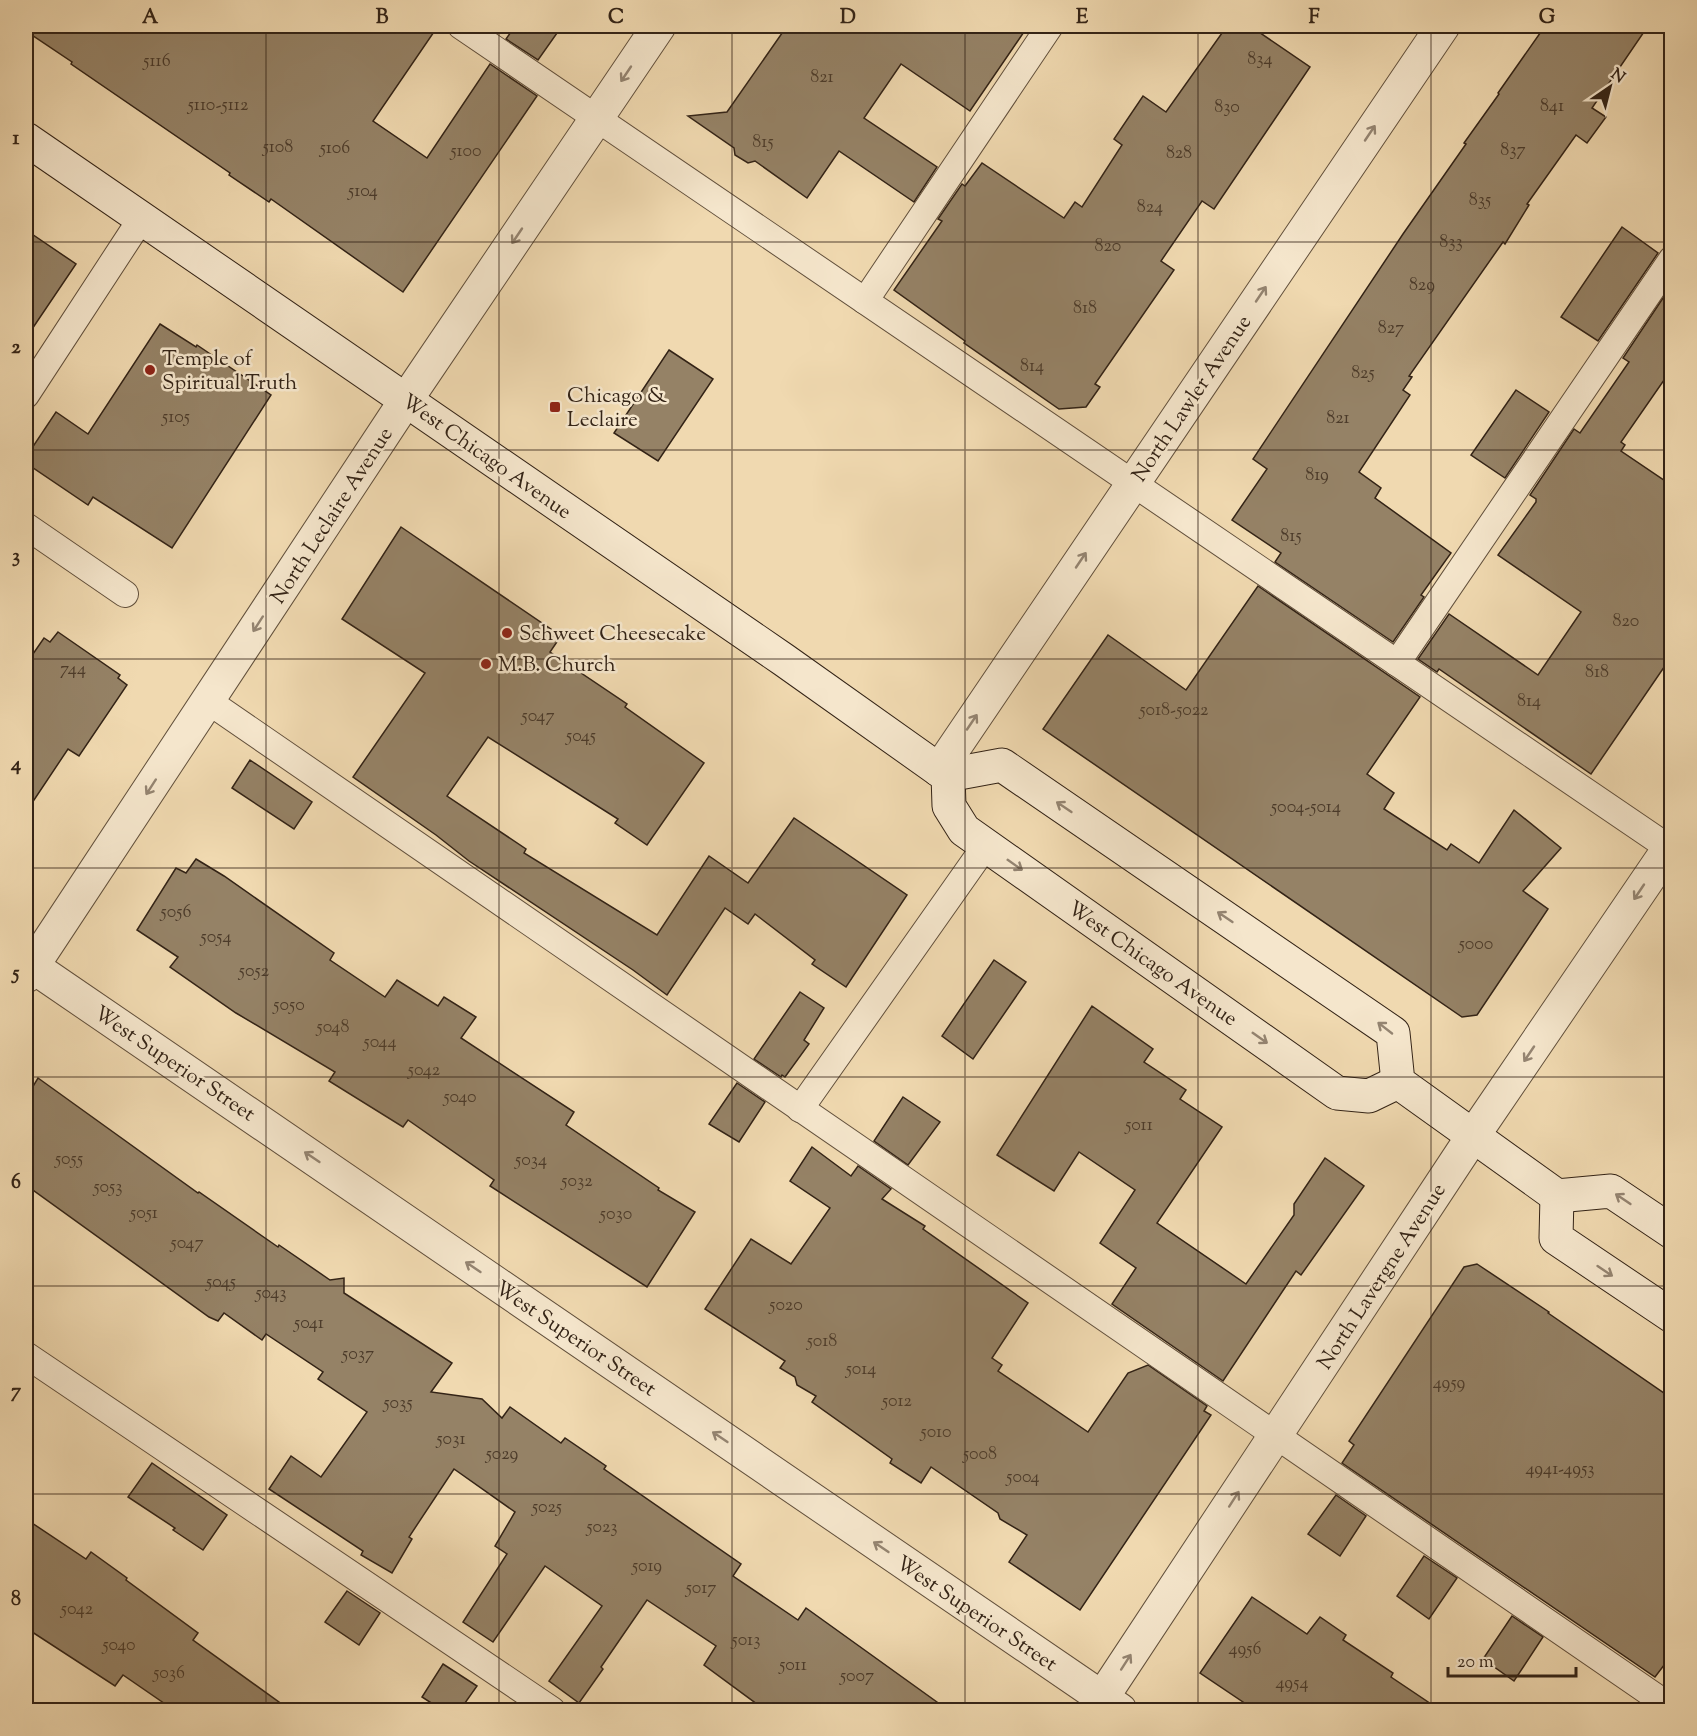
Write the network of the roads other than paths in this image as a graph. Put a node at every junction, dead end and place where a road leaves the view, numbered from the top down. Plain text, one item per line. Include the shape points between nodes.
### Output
1 (460, 26) edge
2 (659, 26) edge
3 (1050, 26) edge
4 (1443, 26) edge
5 (596, 118) junction
6 (26, 139) edge
7 (141, 219) junction
8 (1671, 259) edge
9 (865, 301) junction
10 (26, 395) edge
11 (406, 400) junction
12 (1133, 483) junction
13 (26, 526) edge
14 (125, 594) dead end
15 (1397, 663) junction
16 (208, 701) junction
17 (943, 772) junction
18 (986, 845) junction
19 (1671, 847) edge
20 (29, 971) edge
21 (1398, 1082) junction
22 (800, 1109) junction
23 (1473, 1136) junction
24 (1557, 1196) junction
25 (1671, 1232) edge
26 (1671, 1316) edge
27 (26, 1355) edge
28 (1275, 1436) junction
29 (1105, 1706) edge
30 (1671, 1708) edge
31 (552, 1710) edge

1 - 5 lane
2 -> 5 street, North Leclaire Avenue
3 - 9 lane
12 -> 4 street, North Lawler Avenue
5 - 9 lane
5 -> 11 street, North Leclaire Avenue
6 - 7 street, West Chicago Avenue
7 - 10 lane
7 - 11 street, West Chicago Avenue
8 - 15 lane
9 - 12 lane
11 -> 16 street, North Leclaire Avenue
11 - 17 street, West Chicago Avenue
12 - 15 lane
17 -> 12 street, North Lawler Avenue
13 - 14 lane
15 - 19 lane
16 -> 20 street, North Leclaire Avenue
16 - 22 lane
17 - 18 street, West Chicago Avenue via 949,806 964,830
21 -> 17 street via 1393,1033 1002,765
18 -> 21 street, West Chicago Avenue via 1337,1093 1369,1096
18 - 22 lane
19 -> 23 street, North Lavergne Avenue
29 -> 20 street, West Superior Street
21 - 23 street
22 - 28 lane
23 - 24 street
23 - 28 street, North Lavergne Avenue
25 -> 24 street via 1611,1191
24 -> 26 street via 1556,1238
27 - 31 lane
29 -> 28 street, North Lavergne Avenue
28 - 30 lane

